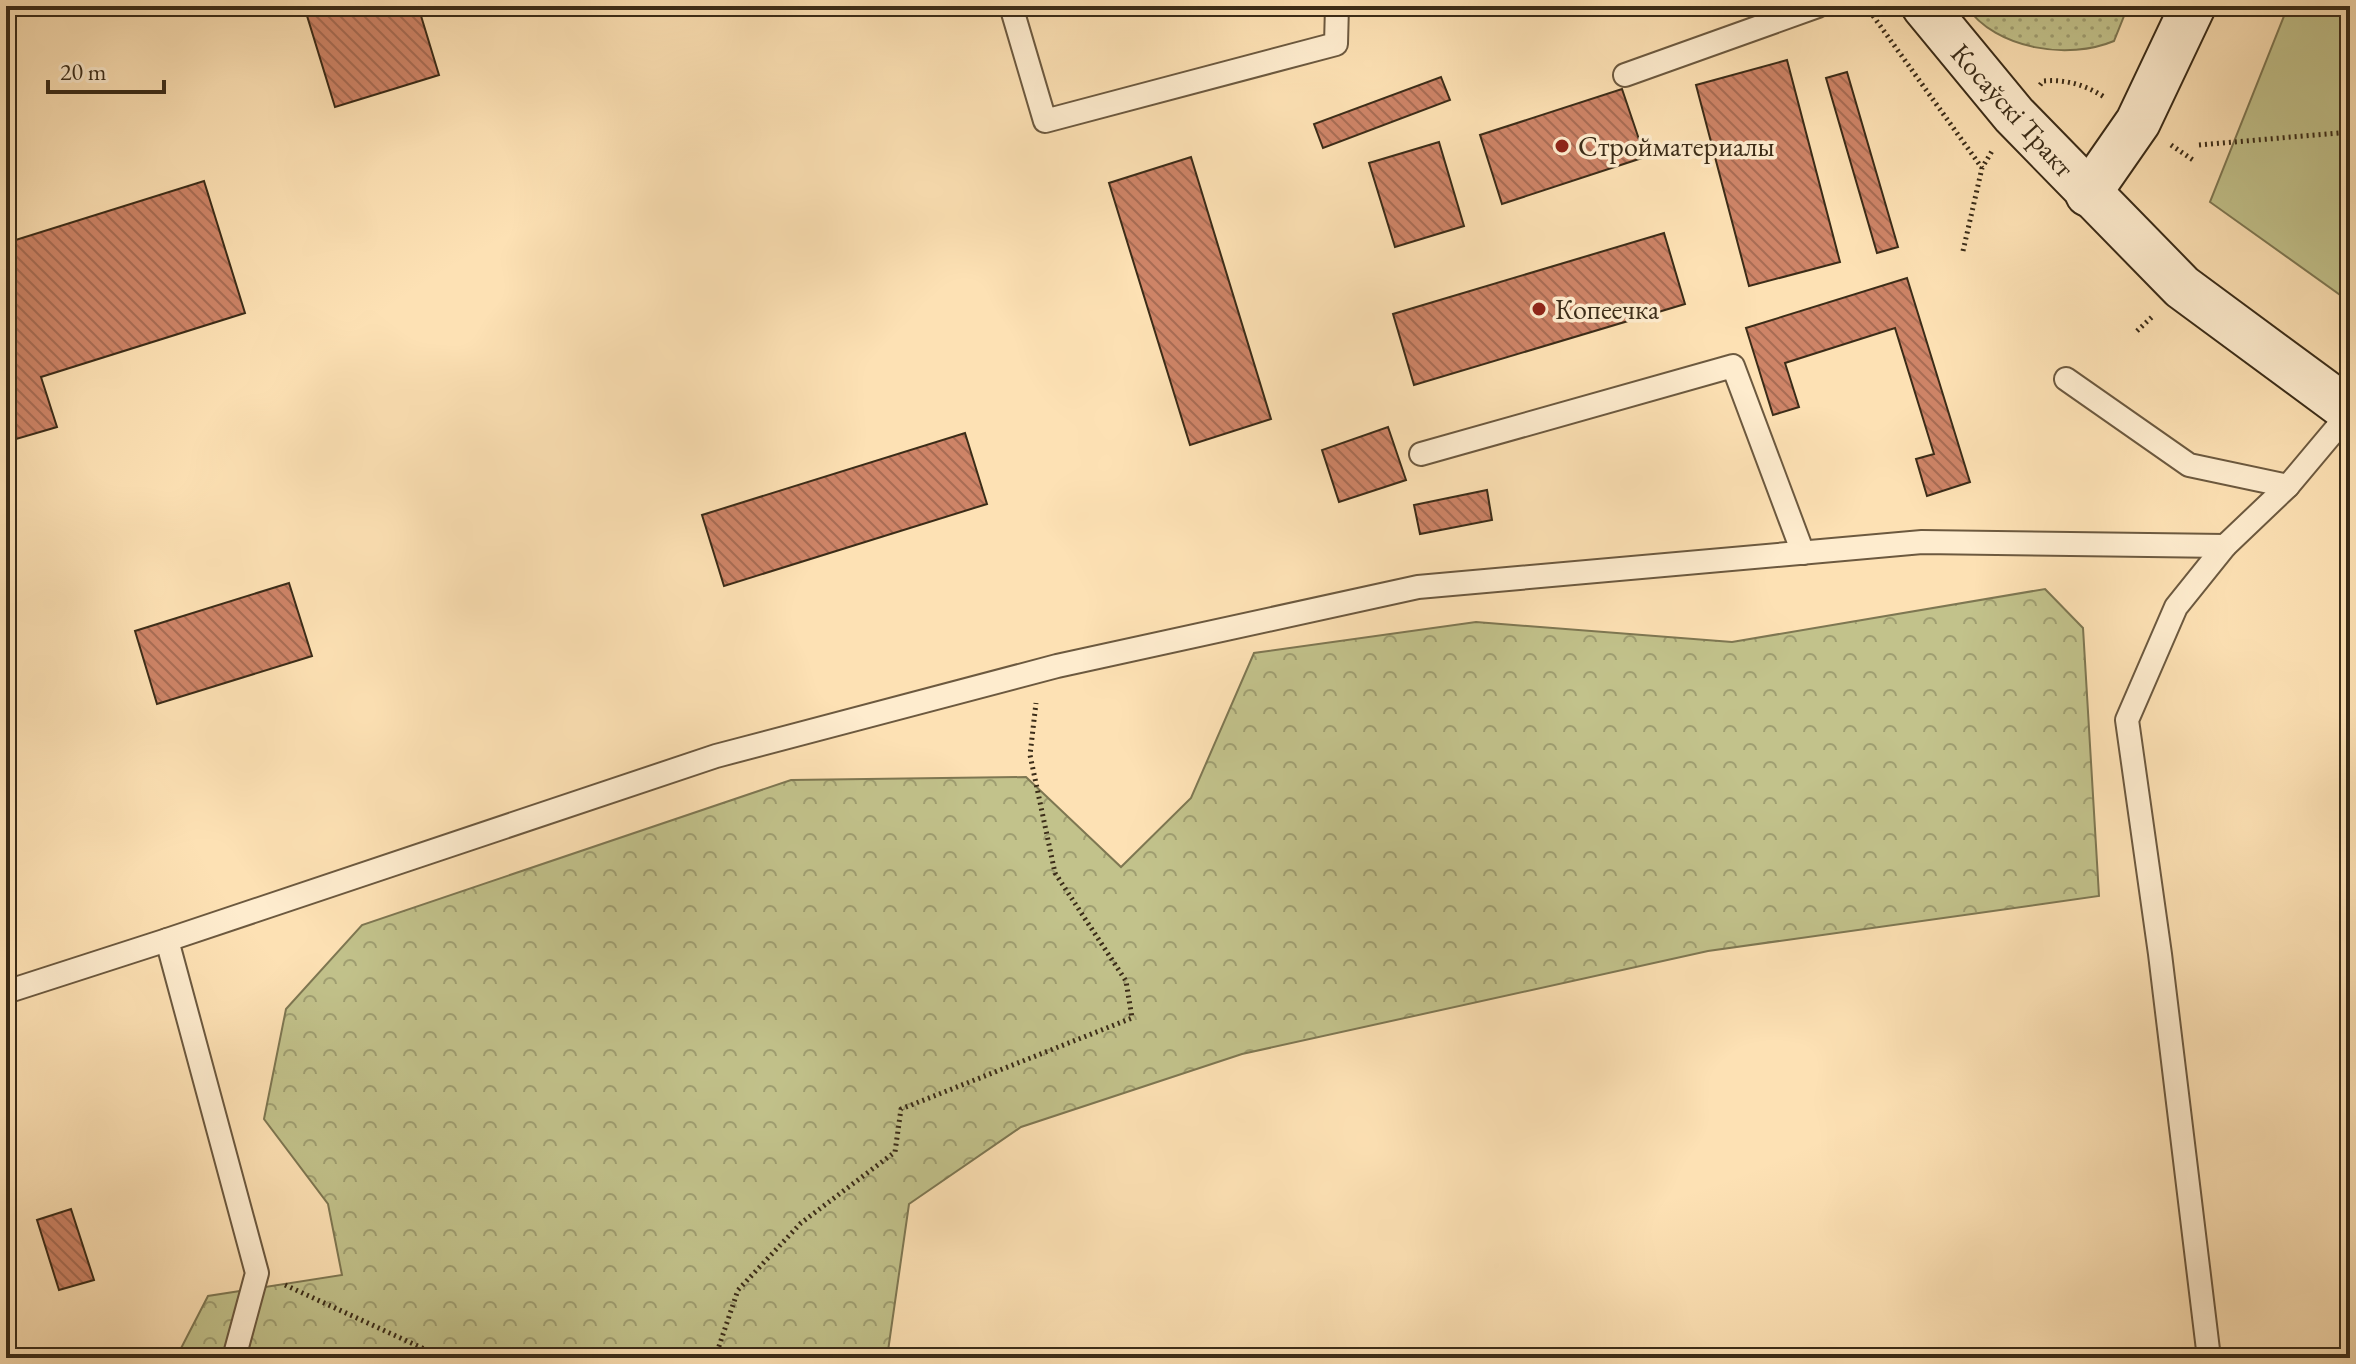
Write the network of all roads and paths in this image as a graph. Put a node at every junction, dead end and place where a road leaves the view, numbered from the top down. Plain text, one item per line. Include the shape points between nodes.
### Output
1 (1011, 6) edge
2 (1337, 6) edge
3 (1818, 6) edge
4 (1866, 6) edge
5 (1924, 6) edge
6 (2193, 6) edge
7 (1625, 75) dead end
8 (2350, 132) edge
9 (2199, 145) dead end
10 (1982, 168) dead end
11 (2088, 194) junction
12 (2066, 379) dead end
13 (2350, 412) edge
14 (1421, 454) dead end
15 (2288, 486) junction
16 (2225, 546) junction
17 (1803, 553) junction
18 (1039, 670) junction
19 (167, 940) junction
20 (6, 992) edge
21 (257, 1273) junction
22 (234, 1358) edge
23 (444, 1358) edge
24 (715, 1358) edge
25 (2209, 1358) edge

1 - 2 lane via 1045,121 1336,44
3 - 7 lane
4 - 10 path
5 - 11 main road, Косаўскі Тракт
6 - 11 main road, Косаўскі Тракт via 2138,122
8 - 9 path
11 - 13 main road via 2182,287
12 - 15 lane via 2189,465
13 - 15 lane
14 - 17 lane via 1733,366
15 - 16 lane
16 - 17 lane via 1922,542
16 - 25 lane via 2176,607 2127,720
17 - 18 lane via 1418,587
18 - 19 lane via 716,756
18 - 24 path via 1030,755 1055,873 1126,981 1132,1018 901,1109 895,1152 801,1223 738,1290
19 - 20 lane
19 - 21 lane
21 - 22 lane
21 - 23 path

